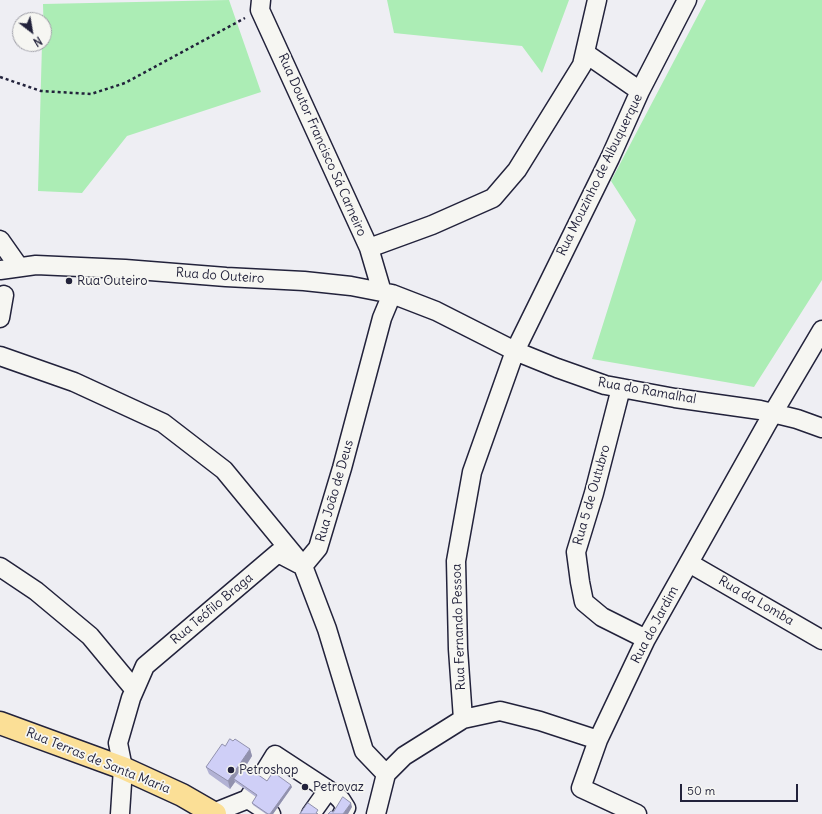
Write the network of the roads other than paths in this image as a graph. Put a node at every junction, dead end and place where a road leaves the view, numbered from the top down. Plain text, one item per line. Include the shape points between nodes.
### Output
1 (597, 0) edge
2 (687, 0) edge
3 (261, 5) edge
4 (585, 53) junction
5 (640, 90) junction
6 (0, 240) edge
7 (369, 248) junction
8 (19, 267) junction
9 (0, 270) edge
10 (387, 293) junction
11 (4, 295) dead end
12 (436, 310) joint
13 (0, 318) edge
14 (822, 330) edge
15 (515, 351) junction
16 (0, 356) edge
17 (621, 388) junction
18 (773, 413) junction
19 (822, 428) edge
20 (689, 562) junction
21 (303, 566) junction
22 (0, 567) edge
23 (646, 639) junction
24 (822, 640) edge
25 (134, 689) junction
26 (463, 719) junction
27 (0, 723) edge
28 (598, 740) junction
29 (123, 768) junction
30 (386, 774) junction
31 (332, 793) junction
32 (248, 799) junction
33 (120, 814) edge
34 (214, 814) edge
35 (271, 814) edge
36 (311, 814) edge
37 (324, 814) edge
38 (342, 814) edge
39 (376, 814) edge
40 (637, 814) edge

1 - 4 street
2 - 5 street, Rua Mouzinho de Albuquerque
3 - 7 street, Rua Doutor Francisco Sá Carneiro
4 - 5 street
4 - 7 street via 582,65 517,170 493,198 432,225
5 - 15 street, Rua Mouzinho de Albuquerque via 610,158
6 - 8 street
7 - 10 street, Rua Doutor Francisco Sá Carneiro
8 - 9 street, Rua do Outeiro
8 - 10 street, Rua do Outeiro via 91,267 304,281
10 - 12 street, Rua do Outeiro
10 - 21 street, Rua João de Deus via 342,468 318,548
11 - 13 street
12 - 15 street, Rua do Ramalhal
14 - 18 street, Rua do Jardim
15 - 17 street, Rua do Ramalhal via 582,378
15 - 26 street, Rua Fernando Pessoa via 472,472 456,561
16 - 21 street via 74,382 163,423 224,470
17 - 18 street, Rua do Ramalhal
17 - 23 street, Rua 5 de Outubro via 576,552 584,602 602,617
18 - 19 street, Rua do Ramalhal
18 - 20 street, Rua do Jardim
20 - 23 street, Rua do Jardim
20 - 24 street, Rua da Lomba
21 - 25 street, Rua Teófilo Braga via 278,553 145,666
21 - 30 street via 327,629 364,751
22 - 25 street via 36,591 90,636
23 - 28 street, Rua do Jardim
25 - 29 street via 118,743
26 - 28 street via 500,711
26 - 30 street via 404,756
27 - 29 main road, Rua Terras de Santa Maria
28 - 40 street, Rua do Jardim via 581,788
29 - 33 street
29 - 34 main road, Rua Terras de Santa Maria via 182,795
30 - 39 street
31 - 32 street via 275,755
31 - 36 street
31 - 37 street
31 - 38 street via 342,800 346,808
32 - 34 street
32 - 35 street

